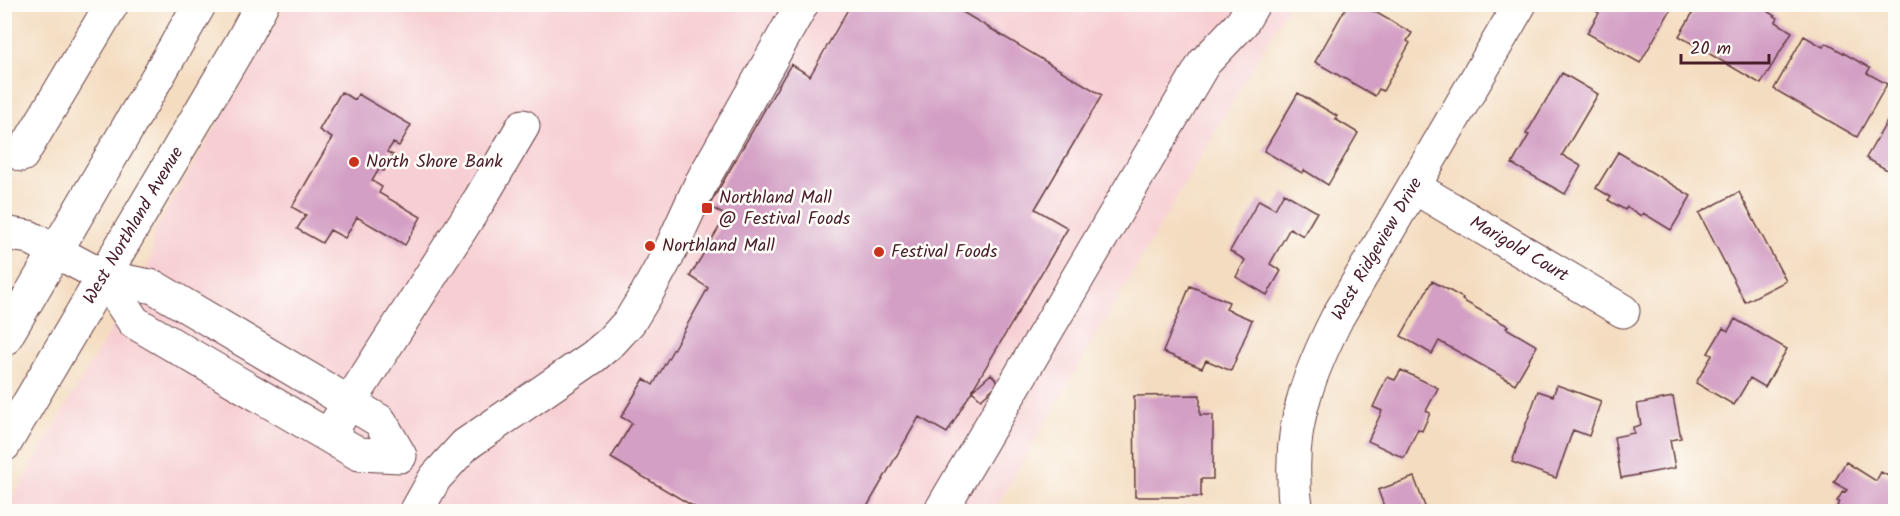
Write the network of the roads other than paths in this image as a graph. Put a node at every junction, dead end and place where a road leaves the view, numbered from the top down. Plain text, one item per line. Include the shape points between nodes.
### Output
1 (112, 4) edge
2 (200, 4) edge
3 (262, 4) edge
4 (802, 4) edge
5 (1253, 4) edge
6 (1520, 4) edge
7 (523, 126) dead end
8 (22, 155) dead end
9 (1414, 187) junction
10 (4, 233) edge
11 (58, 251) junction
12 (104, 277) junction
13 (1623, 311) dead end
14 (4, 340) edge
15 (349, 403) junction
16 (328, 436) junction
17 (4, 445) edge
18 (400, 456) junction
19 (429, 500) edge
20 (939, 512) edge
21 (1298, 512) edge

1 - 8 street
2 - 11 street
3 - 12 street, West Northland Avenue
4 - 19 street via 701,183 668,255 630,321 592,357 465,445
5 - 20 street via 1242,23 1204,63
6 - 9 street, West Ridgeview Drive
7 - 15 street
9 - 13 street, Marigold Court
9 - 21 street, West Ridgeview Drive via 1315,362 1295,436 1293,464
10 - 11 street via 29,237
11 - 12 street
11 - 14 street
12 - 15 street via 154,287
12 - 16 street via 134,322
12 - 17 street, West Northland Avenue
15 - 16 street
15 - 18 street via 380,422
16 - 18 street via 359,454
18 - 19 street

